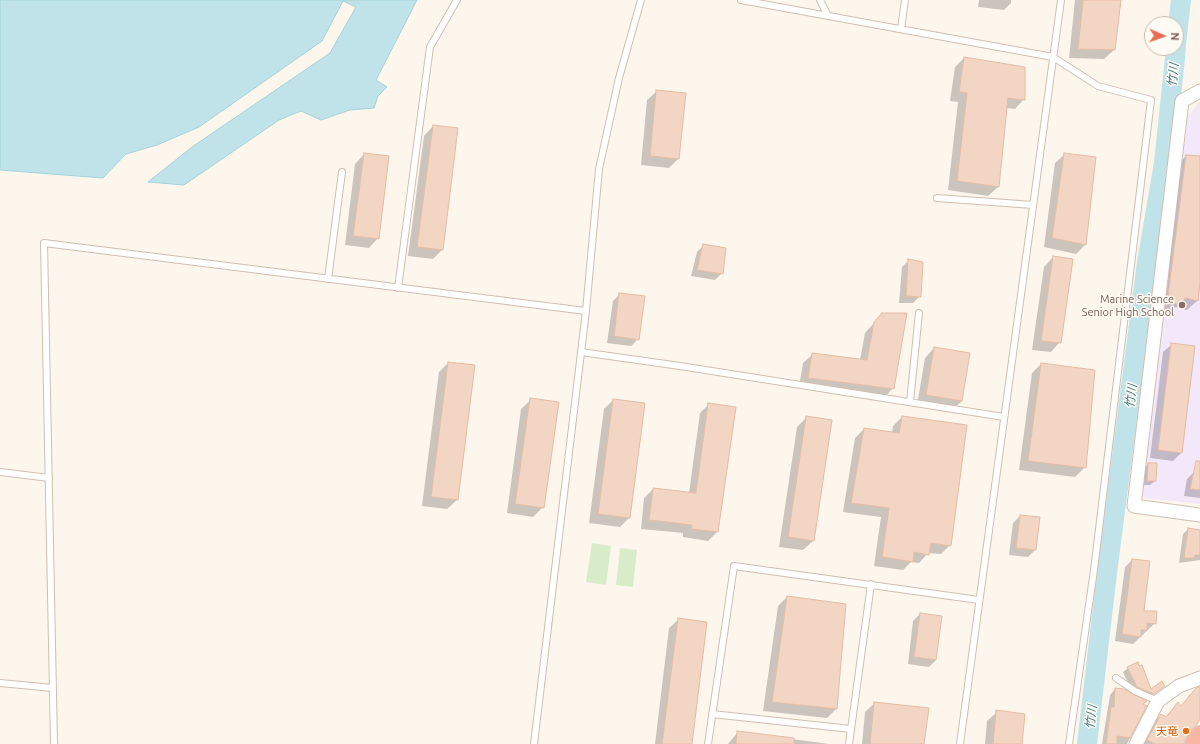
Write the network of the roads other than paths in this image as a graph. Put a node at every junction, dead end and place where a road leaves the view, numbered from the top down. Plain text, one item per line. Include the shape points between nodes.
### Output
1 (458, 0) edge
2 (641, 0) edge
3 (740, 0) edge
4 (820, 0) edge
5 (905, 0) edge
6 (1061, 0) edge
7 (828, 16) junction
8 (902, 29) junction
9 (1053, 57) junction
10 (1200, 91) edge
11 (342, 172) dead end
12 (937, 198) dead end
13 (1033, 205) junction
14 (328, 279) junction
15 (398, 288) junction
16 (586, 311) junction
17 (918, 314) dead end
18 (581, 352) junction
19 (910, 402) junction
20 (1004, 417) junction
21 (0, 472) edge
22 (49, 478) junction
23 (1200, 515) edge
24 (871, 584) junction
25 (979, 600) junction
26 (1116, 678) dead end
27 (1200, 678) edge
28 (0, 683) edge
29 (53, 688) junction
30 (1158, 701) junction
31 (712, 714) junction
32 (851, 729) junction
33 (1200, 737) edge
34 (54, 744) edge
35 (534, 744) edge
36 (708, 744) edge
37 (848, 744) edge
38 (960, 744) edge
39 (1069, 744) edge
40 (1136, 744) edge
41 (1196, 744) edge

1 - 15 lane via 430,47
2 - 16 lane via 619,78 599,169
3 - 7 lane
4 - 7 lane
5 - 8 lane
6 - 9 lane
7 - 8 lane
8 - 9 lane
9 - 13 lane
9 - 39 lane via 1098,86 1151,100 1094,570
10 - 23 street via 1182,101 1134,506
11 - 14 lane
12 - 13 lane
13 - 20 lane
14 - 15 lane
14 - 22 lane via 44,243
15 - 16 lane
16 - 18 lane
17 - 19 lane
18 - 19 lane
18 - 35 lane
19 - 20 lane
20 - 25 lane
21 - 22 lane
22 - 29 lane
24 - 25 lane
24 - 31 lane via 734,566
24 - 32 lane
25 - 38 lane
26 - 30 lane via 1135,691
27 - 30 street via 1179,686
28 - 29 lane
29 - 34 lane
30 - 40 street
31 - 32 lane
31 - 36 lane
32 - 37 lane
33 - 41 highway

